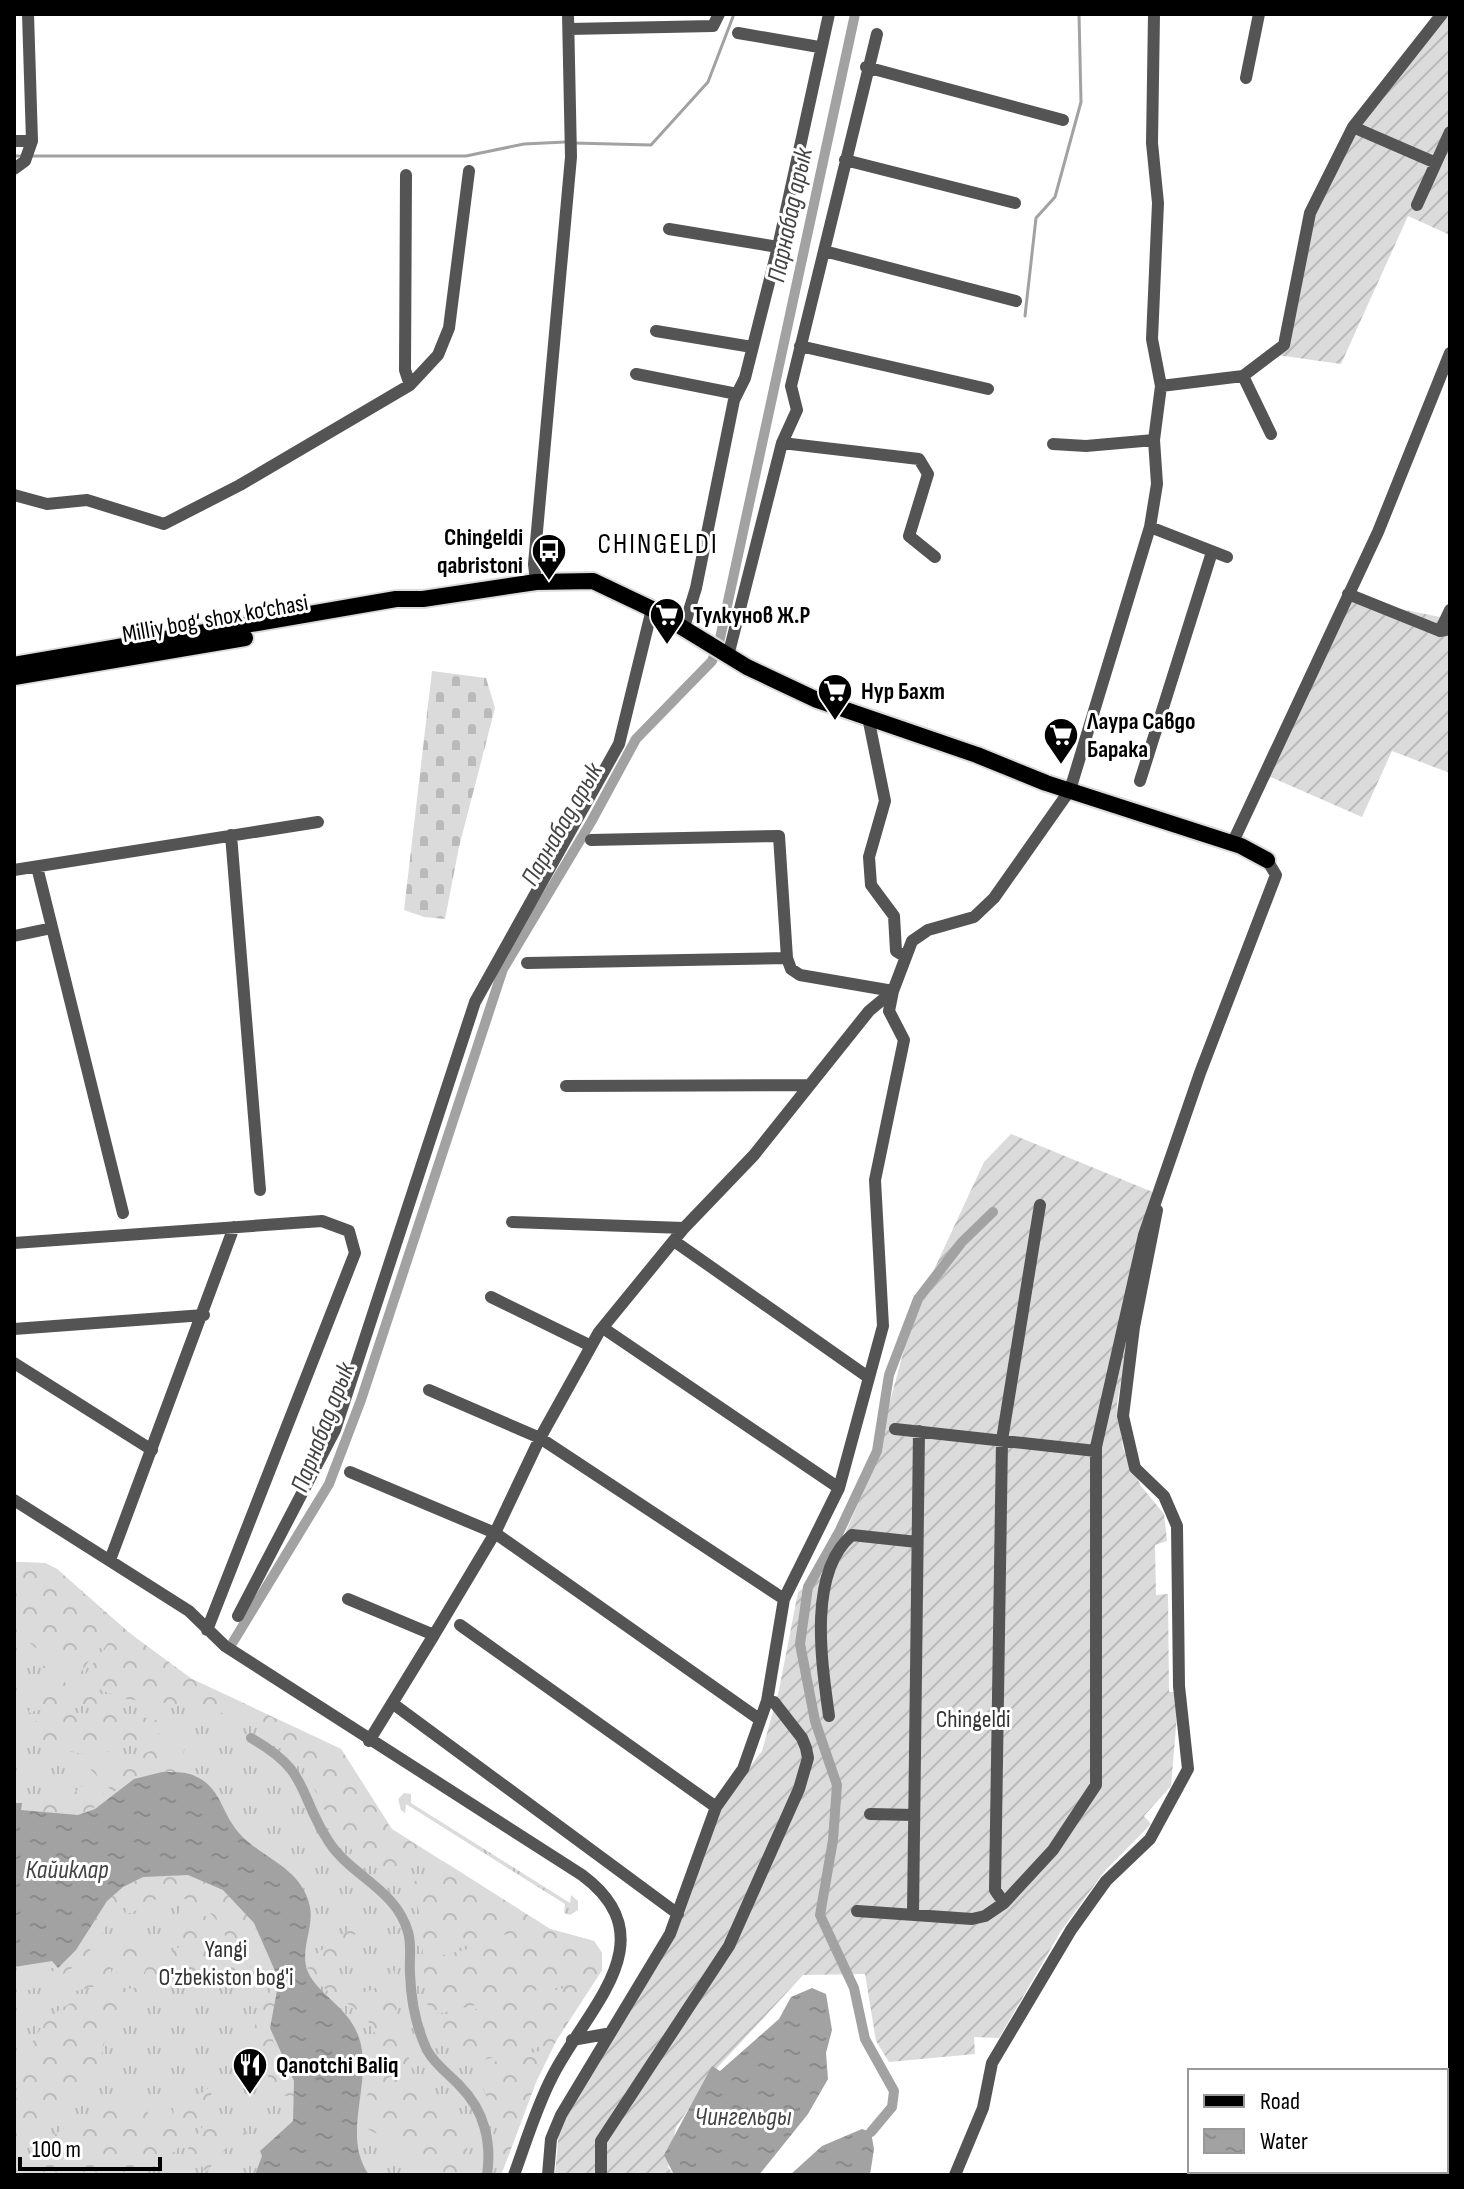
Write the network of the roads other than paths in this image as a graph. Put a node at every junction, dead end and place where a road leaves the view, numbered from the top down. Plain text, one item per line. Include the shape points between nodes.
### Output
1 (28, 14) edge
2 (568, 14) edge
3 (719, 14) edge
4 (829, 14) edge
5 (1154, 14) edge
6 (1259, 14) edge
7 (1442, 14) edge
8 (569, 29) junction
9 (738, 33) dead end
10 (877, 34) dead end
11 (819, 47) junction
12 (866, 67) junction
13 (1246, 78) dead end
14 (1063, 120) dead end
15 (1353, 127) junction
16 (1450, 132) edge
17 (14, 141) edge
18 (32, 141) junction
19 (845, 160) junction
20 (1436, 163) junction
21 (14, 169) edge
22 (469, 171) dead end
23 (406, 175) dead end
24 (1015, 203) dead end
25 (1417, 205) dead end
26 (669, 229) dead end
27 (778, 247) junction
28 (824, 251) junction
29 (1016, 301) dead end
30 (656, 331) dead end
31 (800, 346) junction
32 (752, 347) junction
33 (1450, 353) edge
34 (636, 374) dead end
35 (1243, 376) junction
36 (410, 385) junction
37 (1161, 386) junction
38 (988, 389) dead end
39 (737, 394) junction
40 (1271, 434) dead end
41 (1154, 440) junction
42 (782, 443) junction
43 (1053, 444) dead end
44 (14, 495) edge
45 (1150, 527) junction
46 (1212, 552) junction
47 (935, 557) dead end
48 (1227, 557) dead end
49 (542, 582) junction
50 (1348, 594) junction
51 (652, 609) junction
52 (1450, 610) edge
53 (684, 627) junction
54 (1445, 630) edge
55 (104, 656) junction
56 (728, 656) junction
57 (14, 665) edge
58 (14, 677) edge
59 (868, 717) junction
60 (1140, 781) dead end
61 (1070, 790) junction
62 (318, 822) dead end
63 (231, 835) junction
64 (591, 840) dead end
65 (1232, 844) junction
66 (1267, 860) joint
67 (37, 867) junction
68 (14, 870) edge
69 (52, 928) junction
70 (14, 936) edge
71 (906, 957) junction
72 (787, 958) junction
73 (527, 963) dead end
74 (893, 991) junction
75 (810, 1085) junction
76 (566, 1086) dead end
77 (1159, 1187) junction
78 (260, 1190) dead end
79 (1040, 1205) dead end
80 (123, 1213) dead end
81 (512, 1222) dead end
82 (234, 1227) junction
83 (684, 1228) junction
84 (674, 1241) junction
85 (14, 1243) edge
86 (491, 1297) dead end
87 (204, 1315) junction
88 (603, 1328) junction
89 (14, 1329) edge
90 (591, 1346) junction
91 (14, 1363) edge
92 (868, 1377) junction
93 (429, 1390) dead end
94 (895, 1429) dead end
95 (919, 1431) junction
96 (540, 1438) junction
97 (1002, 1440) junction
98 (152, 1450) junction
99 (1096, 1451) junction
100 (350, 1472) dead end
101 (839, 1488) junction
102 (14, 1500) edge
103 (495, 1533) junction
104 (917, 1542) junction
105 (110, 1560) junction
106 (348, 1599) dead end
107 (784, 1599) junction
108 (238, 1616) dead end
109 (460, 1625) dead end
110 (207, 1630) junction
111 (434, 1635) junction
112 (767, 1701) junction
113 (392, 1703) junction
114 (829, 1716) dead end
115 (759, 1719) junction
116 (369, 1741) junction
117 (716, 1807) junction
118 (870, 1814) dead end
119 (914, 1815) junction
120 (1004, 1903) junction
121 (857, 1911) dead end
122 (678, 1914) junction
123 (913, 1914) junction
124 (606, 2034) junction
125 (572, 2040) junction
126 (514, 2175) edge
127 (548, 2175) edge
128 (601, 2175) edge
129 (955, 2175) edge

1 - 18 street
2 - 8 street
3 - 8 street via 713,26 691,29
4 - 11 street
5 - 37 street via 1152,143 1158,203 1152,339
6 - 13 street
7 - 15 street
8 - 49 street via 571,157 535,548
9 - 11 street
10 - 12 street
11 - 27 street
12 - 14 street
12 - 19 street
15 - 20 street
15 - 35 street via 1310,213 1284,345
16 - 20 street
17 - 18 street
18 - 21 street via 25,161
19 - 24 street
19 - 28 street
20 - 25 street
22 - 36 street via 449,328 438,355
23 - 36 street via 405,370
26 - 27 street
27 - 32 street
28 - 29 street
28 - 31 street
30 - 32 street
31 - 38 street
31 - 42 street via 791,386 797,410
32 - 39 street
33 - 50 street
34 - 39 street
35 - 37 street
35 - 40 street
36 - 44 street via 164,524 87,500 47,504
37 - 41 street
39 - 53 street
41 - 43 street
41 - 45 street via 1157,484
42 - 47 street via 919,459 928,474 909,536
42 - 56 street
45 - 46 street
45 - 61 street
46 - 48 street
46 - 60 street
49 - 51 main road, Milliy bog‘ shox ko‘chasi via 593,581
49 - 55 main road, Milliy bog‘ shox ko‘chasi via 396,599
50 - 54 street
50 - 65 street
51 - 53 main road, Milliy bog‘ shox ko‘chasi
51 - 108 street via 619,744 475,1002 335,1430
52 - 54 street
53 - 56 main road, Milliy bog‘ shox ko‘chasi
55 - 57 main road, Milliy bog‘ shox ko‘chasi
55 - 58 main road, Milliy bog‘ shox ko‘chasi
56 - 59 main road, Milliy bog‘ shox ko‘chasi via 817,700
59 - 61 main road, Milliy bog‘ shox ko‘chasi
59 - 71 street via 885,801 869,857 871,885 894,916 896,951
61 - 65 main road, Milliy bog‘ shox ko‘chasi
61 - 71 street via 994,898 974,917 919,934
62 - 63 street
63 - 67 street
63 - 78 street
64 - 72 street via 779,836
65 - 66 main road, Milliy bog‘ shox ko‘chasi
66 - 77 street via 1276,875
67 - 68 street
67 - 69 street
69 - 70 street
69 - 80 street
71 - 74 street
72 - 73 street
72 - 74 street via 800,975
74 - 75 street via 869,1011
74 - 92 street via 890,1016 904,1040 875,1180 883,1326
75 - 76 street
75 - 83 street via 754,1155
77 - 99 street
77 - 129 street via 1123,1416 1135,1468 1164,1496 1177,1526 1179,1686 1188,1769 1150,1839 1106,1881 1071,1930 992,2063 983,2108
79 - 97 street
81 - 83 street
82 - 85 street
82 - 87 street
82 - 110 street via 339,1224 349,1231 355,1253
83 - 84 street
84 - 88 street
84 - 92 street
86 - 90 street
87 - 89 street
87 - 98 street
88 - 90 street
88 - 101 street
90 - 96 street
91 - 98 street
92 - 101 street
93 - 96 street
94 - 95 street
95 - 97 street
95 - 104 street
96 - 103 street
96 - 107 street
97 - 99 street
97 - 120 street via 995,1890
98 - 105 street
99 - 120 street via 1096,1785 1053,1850
100 - 103 street
101 - 107 street
102 - 105 street
103 - 111 street
103 - 115 street
104 - 114 street via 852,1535 825,1581 820,1648
104 - 119 street
105 - 110 street via 189,1611
106 - 111 street
107 - 112 street
109 - 117 street
110 - 116 street
111 - 113 street
112 - 115 street
112 - 128 street via 774,1702 802,1738 808,1758 799,1789 729,1946 601,2141
113 - 116 street
113 - 122 street
115 - 117 street via 743,1769
116 - 125 street via 582,1875 609,1900 620,1926 622,1950 615,1973
117 - 122 street
118 - 119 street
119 - 123 street
120 - 123 street via 972,1919
121 - 123 street
122 - 124 street
124 - 125 street
124 - 127 street via 551,2139
125 - 126 street via 540,2103

